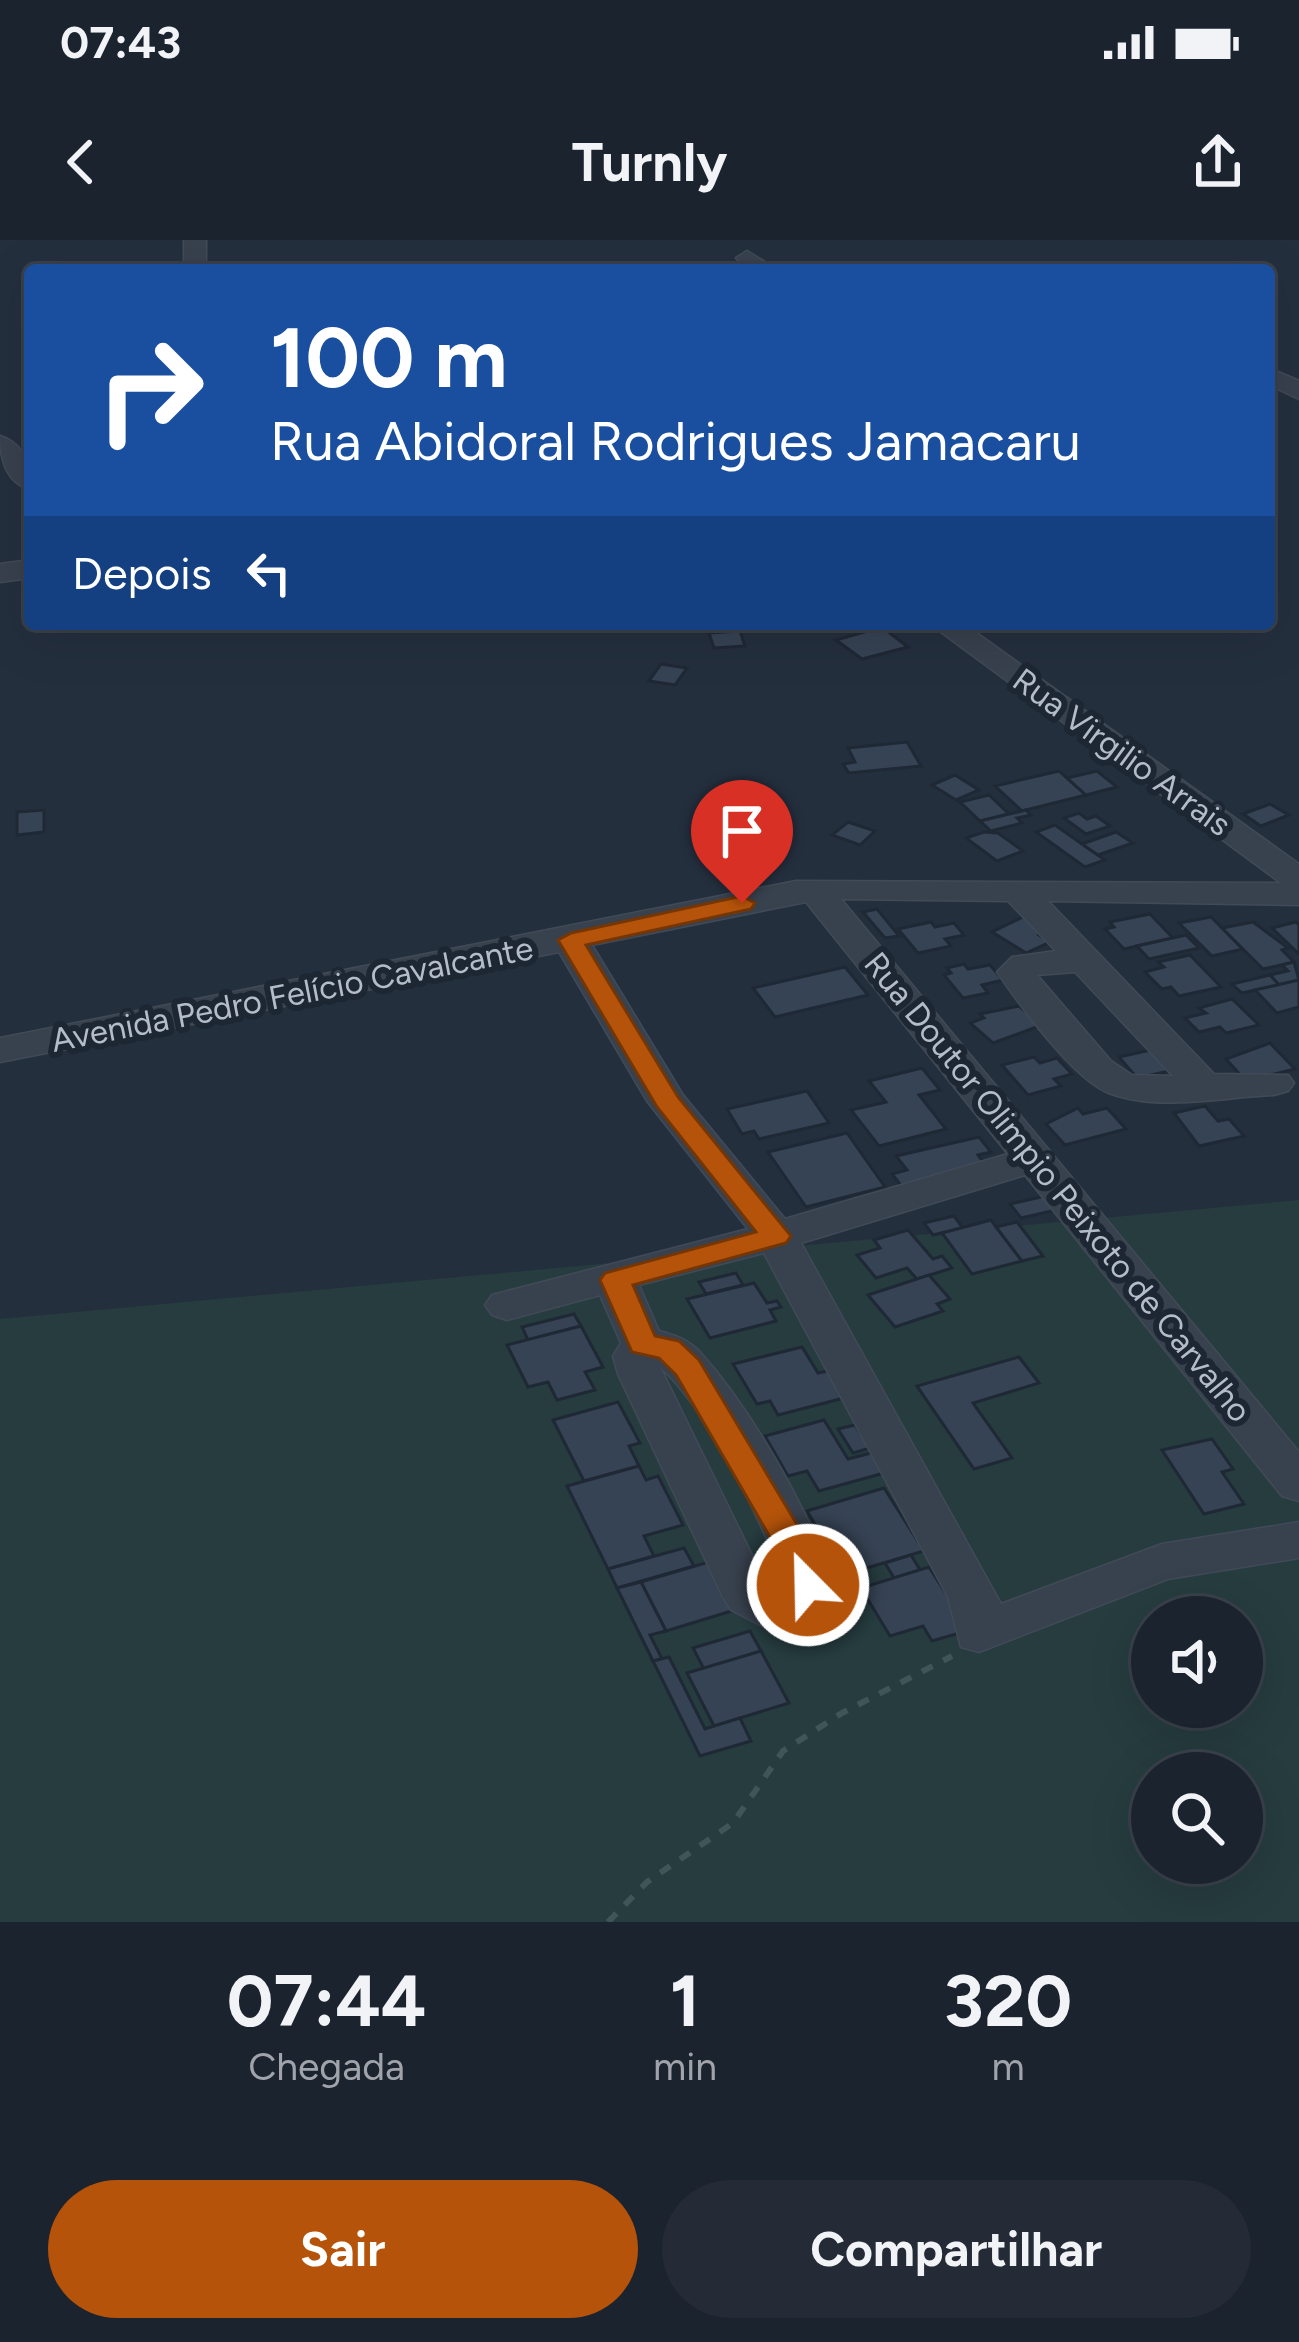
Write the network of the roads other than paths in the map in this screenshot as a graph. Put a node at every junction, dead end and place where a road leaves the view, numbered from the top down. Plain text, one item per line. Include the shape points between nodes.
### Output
1 (0, 444) edge
2 (24, 474) edge
3 (953, 630) edge
4 (816, 891) junction
5 (1019, 892) junction
6 (1292, 896) edge
7 (571, 940) junction
8 (1084, 960) junction
9 (0, 1050) edge
10 (1274, 1083) dead end
11 (1206, 1088) junction
12 (1037, 1160) junction
13 (776, 1236) junction
14 (615, 1280) junction
15 (507, 1305) dead end
16 (643, 1345) junction
17 (1299, 1484) edge
18 (1299, 1540) edge

1 - 2 street
3 - 6 street, Rua Virgilio Arrais
4 - 5 street, Avenida Pedro Felício Cavalcante
4 - 7 street, Avenida Pedro Felício Cavalcante
4 - 12 street, Rua Doutor Olimpio Peixoto de Carvalho
5 - 6 street, Avenida Pedro Felício Cavalcante
5 - 8 street
7 - 9 street, Avenida Pedro Felício Cavalcante
7 - 13 street via 667,1101
8 - 11 street
8 - 11 street via 1016,972 1111,1080 1133,1088
10 - 11 street
12 - 13 street
12 - 17 street, Rua Doutor Olimpio Peixoto de Carvalho
13 - 14 street
13 - 18 street via 973,1597 979,1633 1162,1562
14 - 15 street
14 - 16 street
16 - 16 street via 635,1356 640,1374 748,1597 772,1612 795,1605 808,1585 805,1567 765,1496 682,1360

